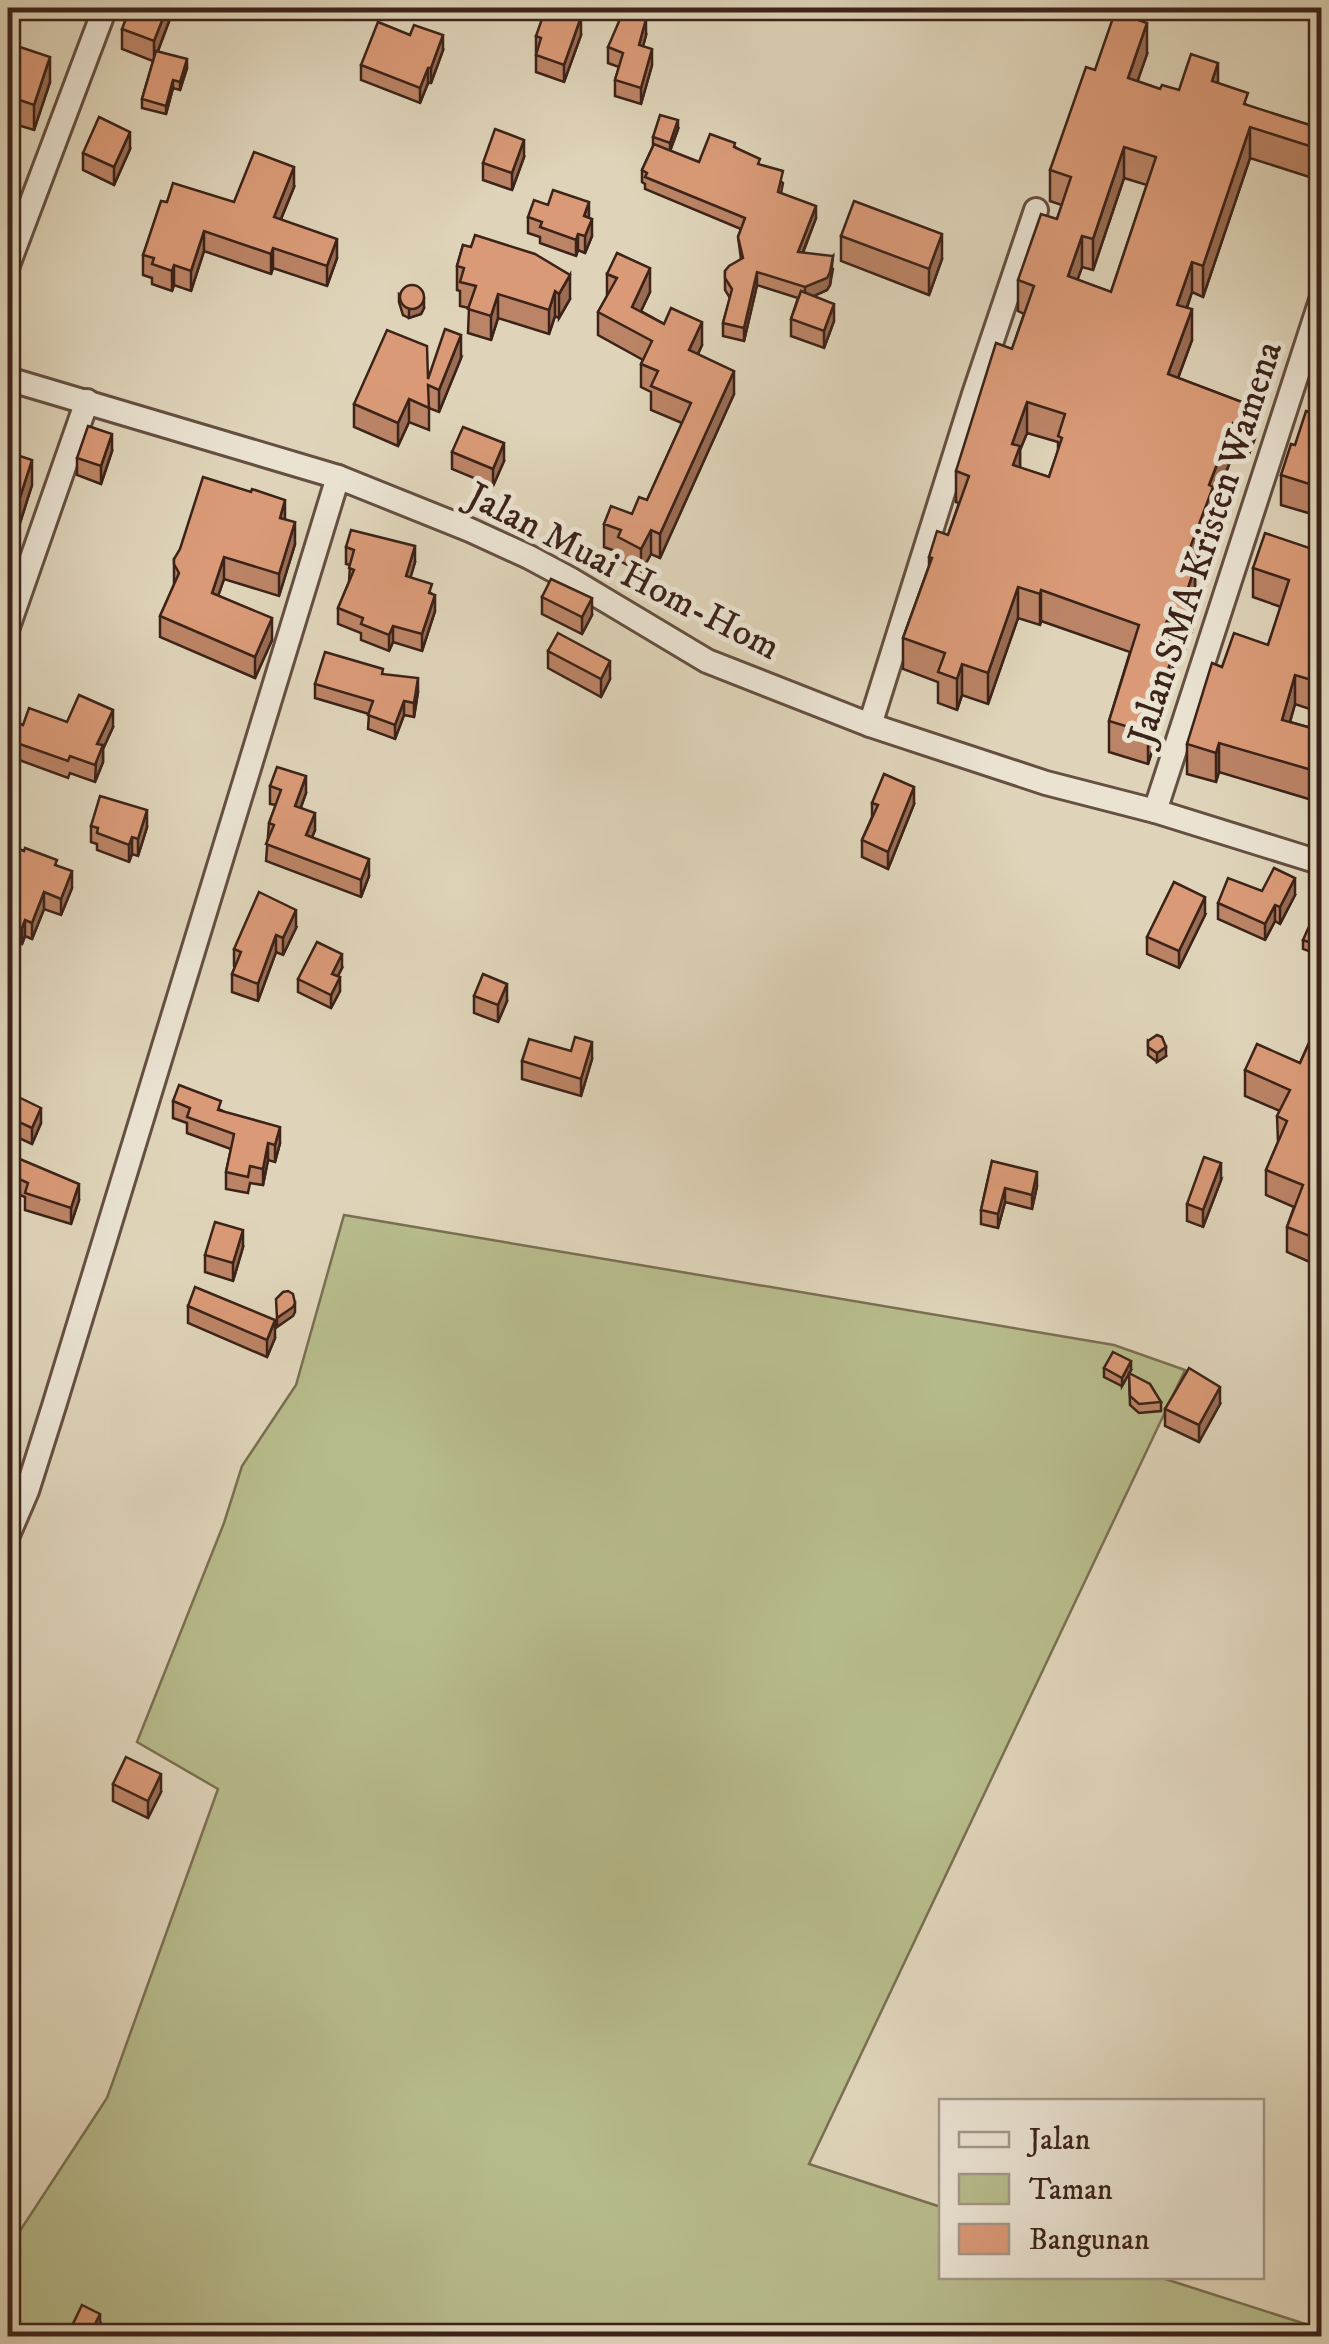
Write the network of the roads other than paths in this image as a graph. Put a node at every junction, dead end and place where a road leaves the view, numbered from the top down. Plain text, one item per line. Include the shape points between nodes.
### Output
1 (105, 8) edge
2 (1036, 210) dead end
3 (8, 265) edge
4 (1322, 297) edge
5 (8, 379) edge
6 (87, 402) junction
7 (338, 478) junction
8 (8, 627) edge
9 (870, 725) junction
10 (1155, 811) junction
11 (1322, 862) edge
12 (8, 1536) edge

1 - 3 street
2 - 9 street
4 - 10 street, Jalan SMA Kristen Wamena
5 - 6 street, Jalan Muai Hom-Hom
6 - 7 street, Jalan Muai Hom-Hom
6 - 8 street
7 - 9 street, Jalan Muai Hom-Hom via 529,558 708,661
7 - 12 street via 54,1406
9 - 10 street, Jalan Muai Hom-Hom
10 - 11 street, Jalan Muai Hom-Hom

